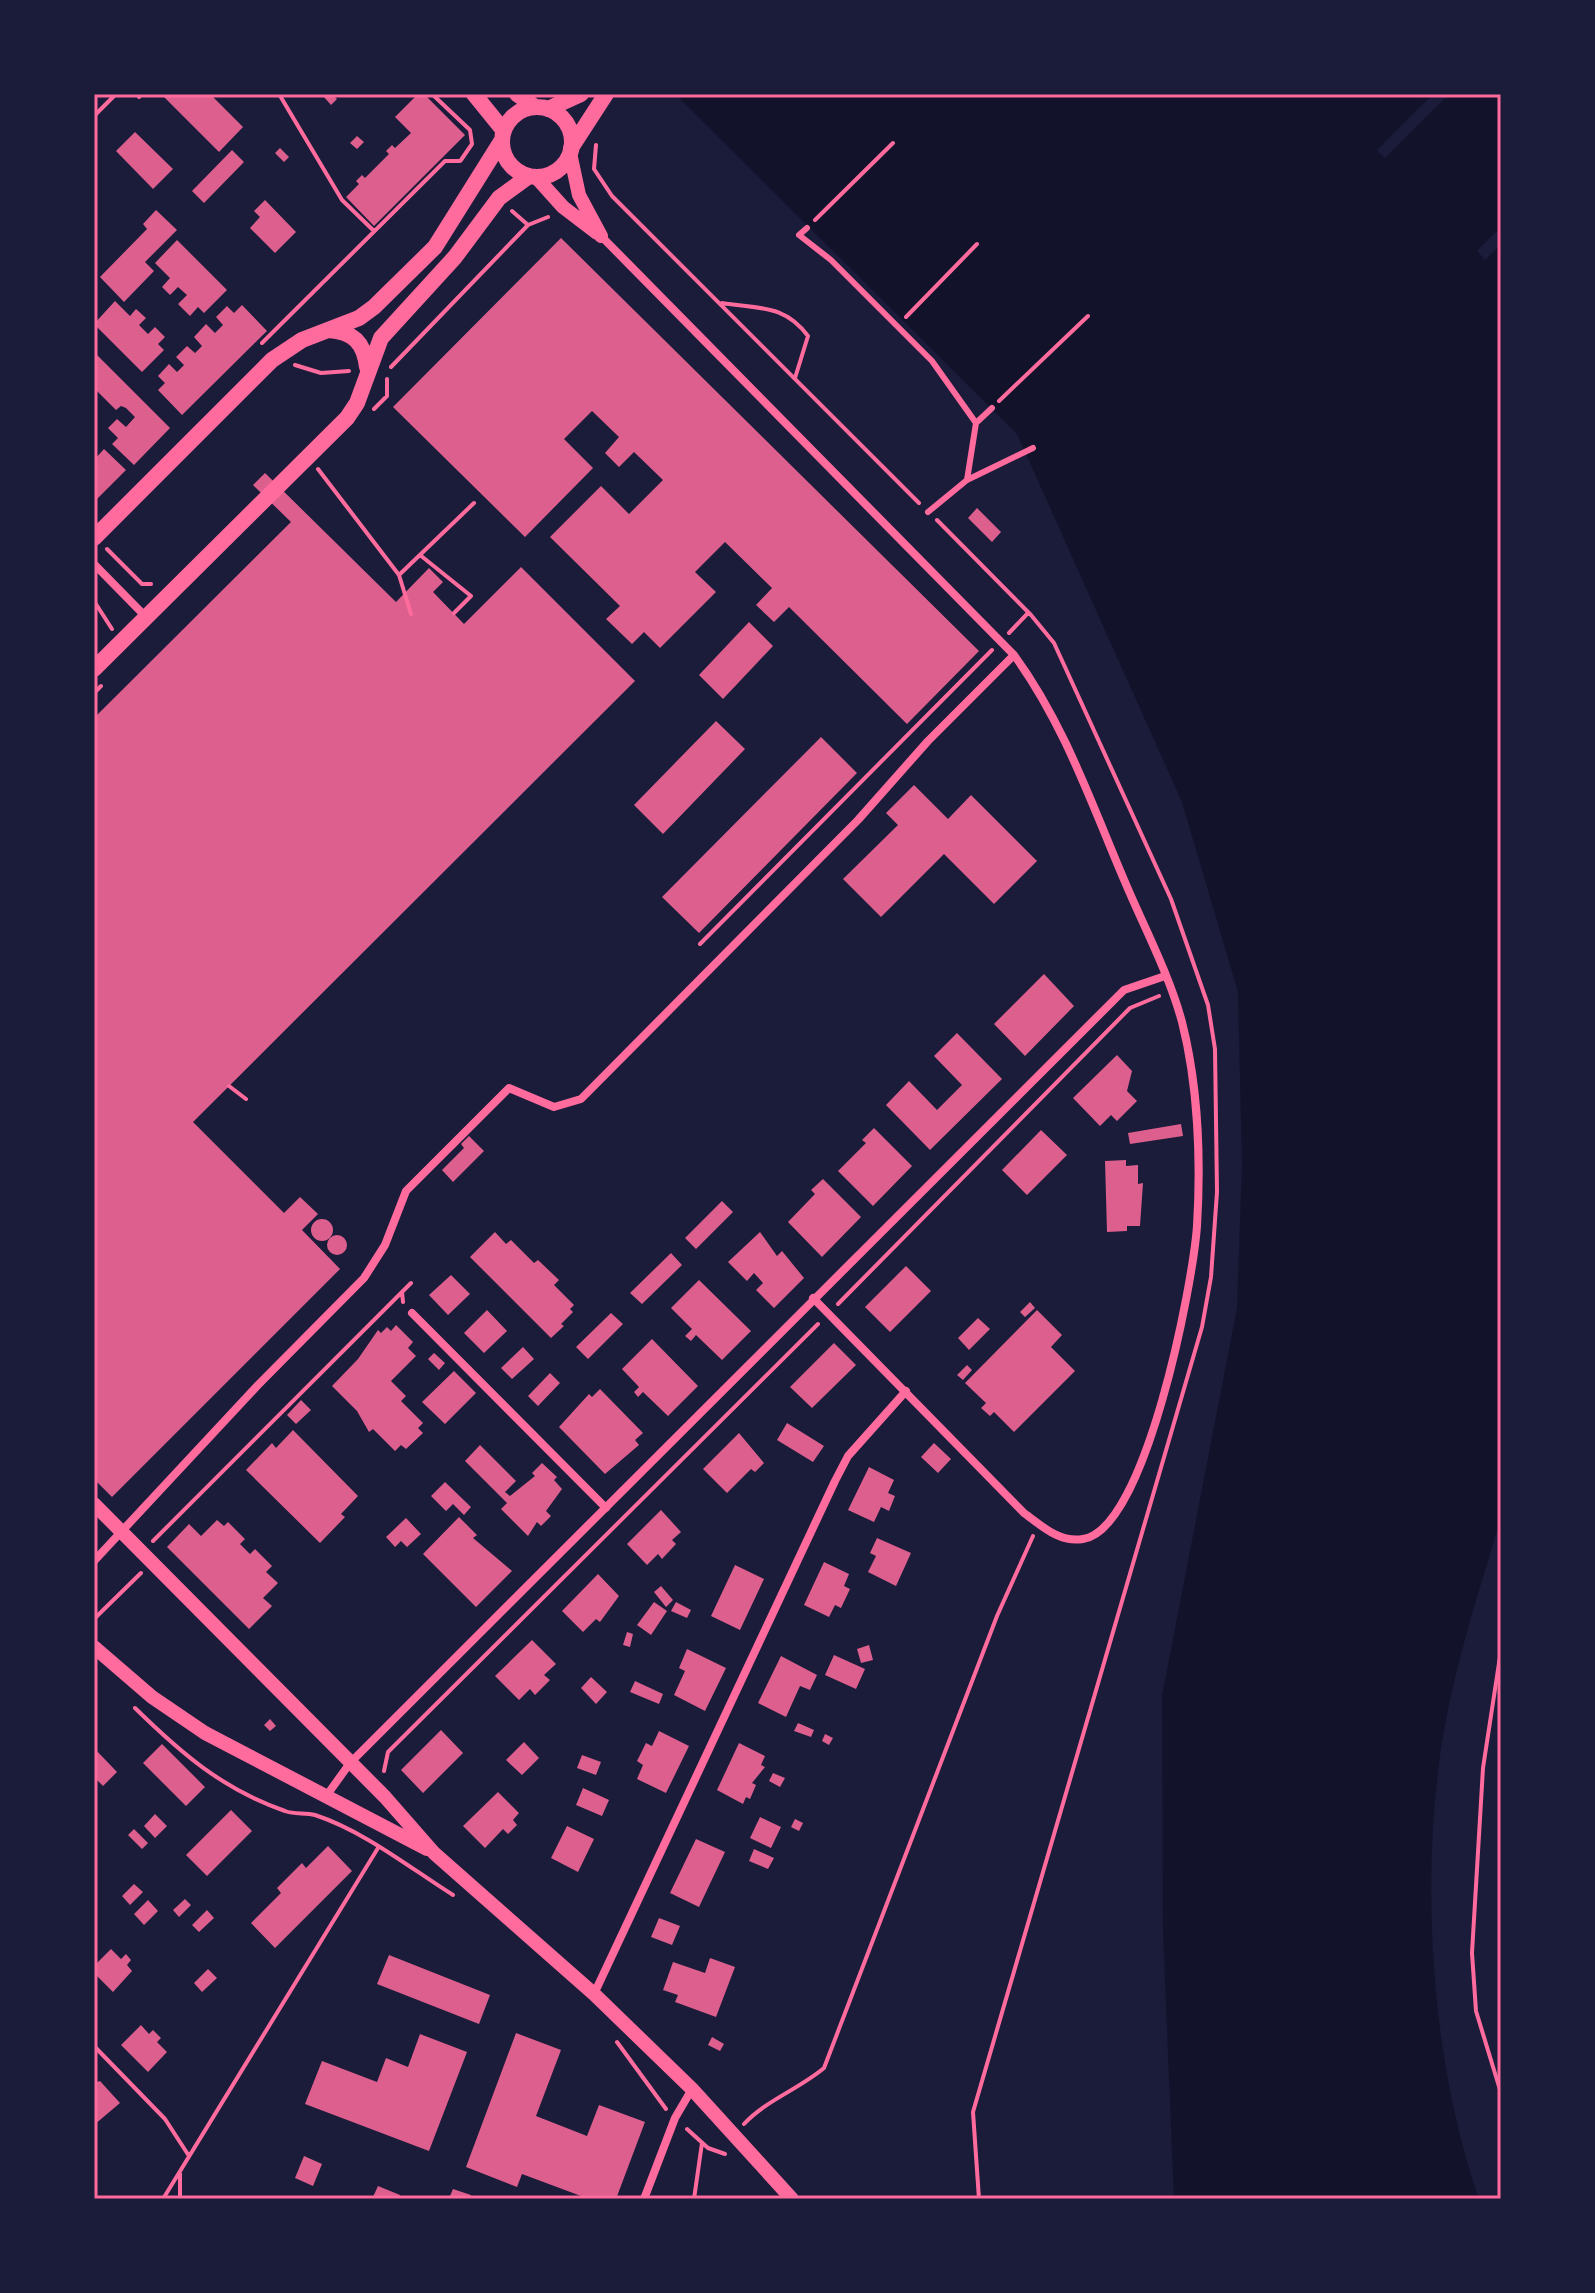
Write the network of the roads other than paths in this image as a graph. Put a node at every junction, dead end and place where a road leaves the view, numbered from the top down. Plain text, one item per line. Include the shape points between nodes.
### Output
1 (474, 94) edge
2 (517, 94) edge
3 (581, 94) edge
4 (606, 94) edge
5 (542, 108) junction
6 (503, 135) junction
7 (571, 151) junction
8 (532, 177) junction
9 (807, 228) road end
10 (601, 236) junction
11 (327, 329) junction
12 (368, 368) junction
13 (992, 408) road end
14 (976, 423) junction
15 (1033, 448) dead end
16 (967, 480) junction
17 (928, 512) dead end
18 (94, 538) edge
19 (94, 564) edge
20 (146, 617) junction
21 (1014, 655) junction
22 (94, 669) edge
23 (1165, 976) junction
24 (813, 1298) junction
25 (412, 1313) road end
26 (906, 1391) junction
27 (94, 1504) edge
28 (606, 1508) junction
29 (121, 1531) junction
30 (94, 1561) edge
31 (94, 1647) edge
32 (350, 1763) junction
33 (327, 1795) junction
34 (434, 1853) junction
35 (594, 1994) junction
36 (692, 2089) junction
37 (644, 2199) edge
38 (792, 2199) edge

1 - 6 main road
2 - 5 main road
3 - 5 main road
4 - 7 main road
5 - 6 main road via 517,114
5 - 7 main road via 568,125
6 - 8 main road via 507,160
6 - 11 main road via 425,258 359,318
7 - 8 main road via 555,173
7 - 10 street via 579,195
8 - 10 street
8 - 12 main road via 499,198 455,257 381,338
9 - 14 lane via 799,235 900,324
10 - 21 street
11 - 12 main road via 358,340
11 - 18 main road via 279,354
12 - 20 main road via 347,418
13 - 14 lane
14 - 16 lane
15 - 16 lane
16 - 17 lane
19 - 20 street
20 - 22 main road
21 - 23 street via 1041,691
21 - 29 street via 581,1099 554,1107 509,1088 485,1109 406,1191 385,1245 364,1278
23 - 24 street via 1124,990
23 - 26 street via 1192,1073 1197,1210 1190,1277 1141,1468 1125,1503 1086,1539 1065,1539 1040,1525
24 - 26 street
24 - 28 street
25 - 28 street
26 - 35 street via 848,1456 835,1481
27 - 29 street
28 - 32 street
29 - 30 street
29 - 32 street
31 - 33 street via 179,1716
32 - 33 street
32 - 34 street
33 - 34 street
34 - 35 street
35 - 36 street
36 - 37 street
36 - 38 street

